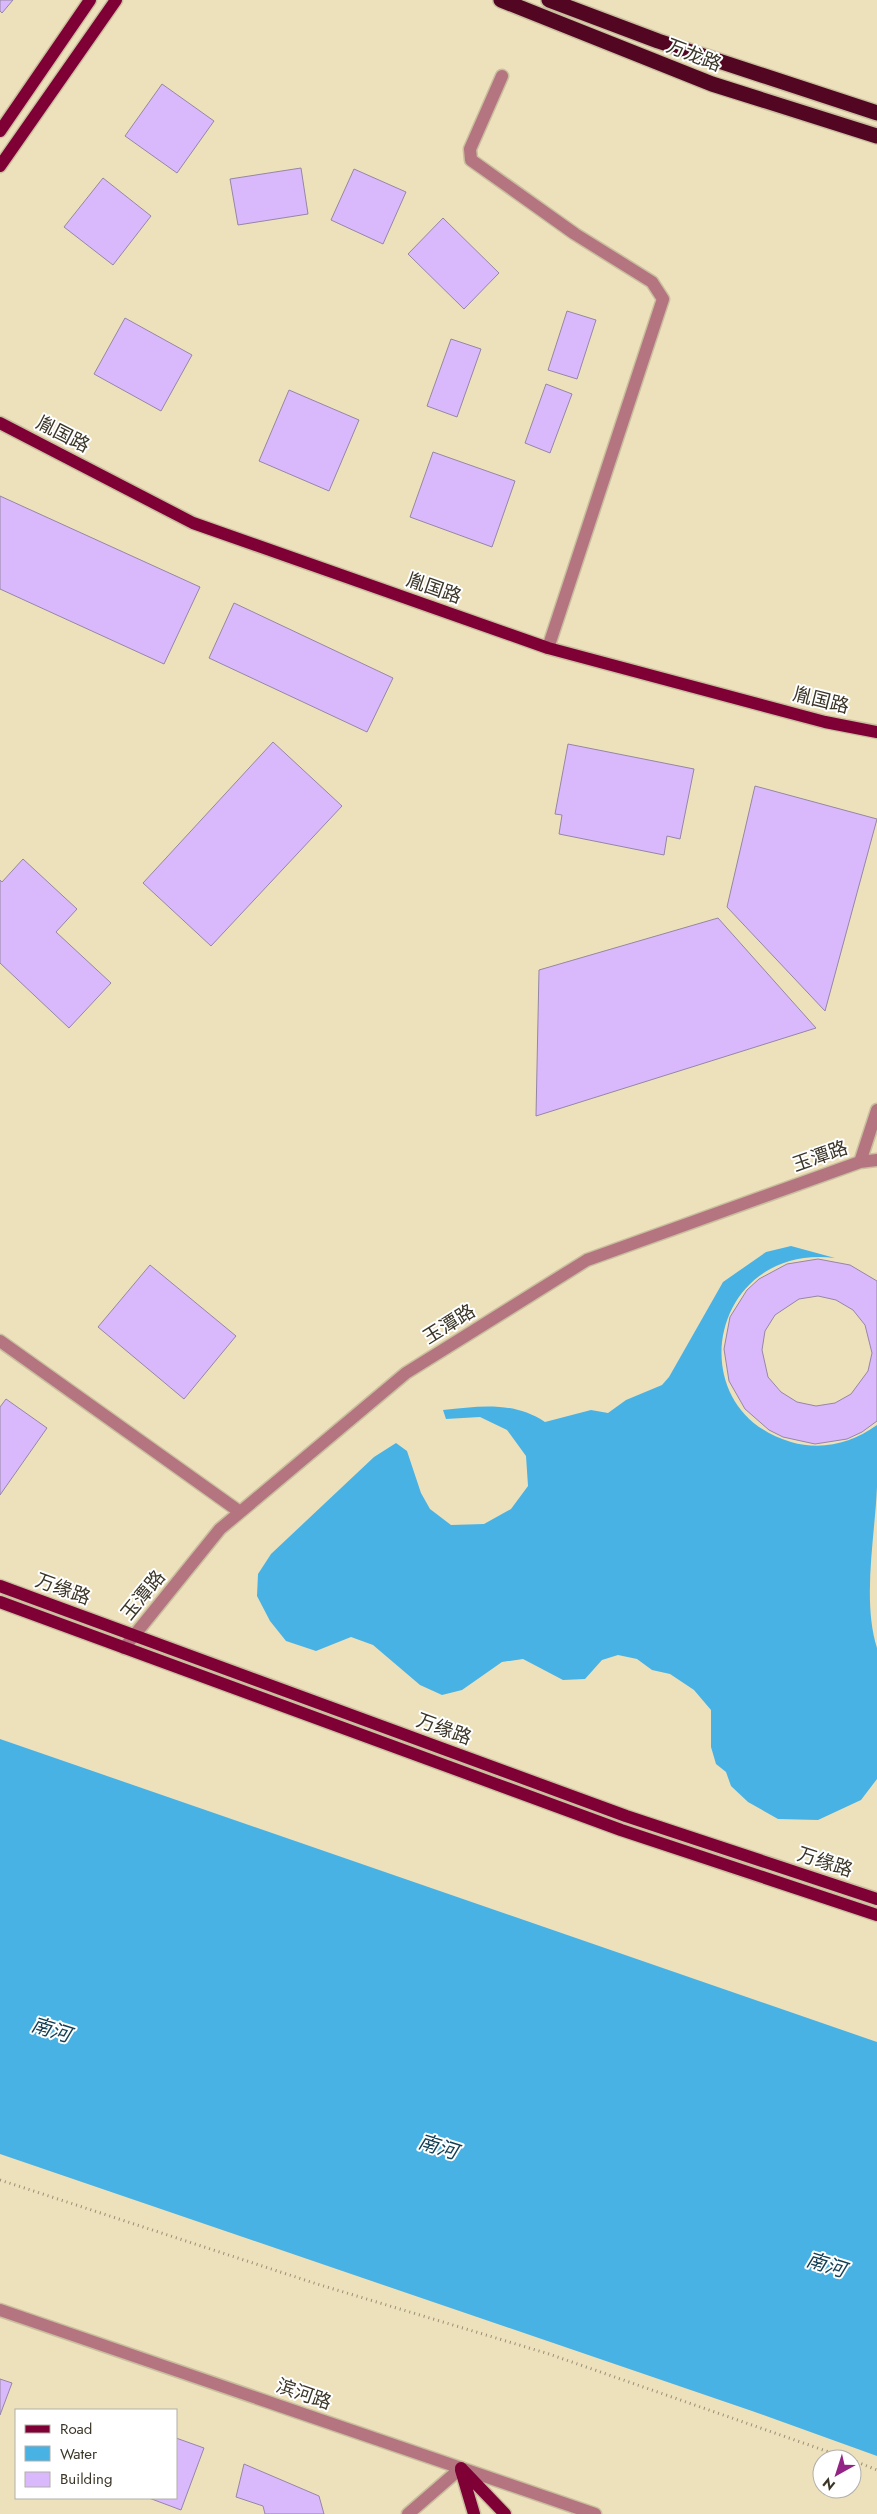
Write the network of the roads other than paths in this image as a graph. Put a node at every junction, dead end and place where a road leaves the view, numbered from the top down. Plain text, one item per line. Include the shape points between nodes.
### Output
1 (90, 0) edge
2 (116, 0) edge
3 (501, 0) edge
4 (549, 0) edge
5 (502, 76) dead end
6 (877, 113) edge
7 (0, 131) edge
8 (877, 136) edge
9 (0, 166) edge
10 (0, 423) edge
11 (548, 648) junction
12 (877, 732) edge
13 (877, 1110) edge
14 (877, 1160) edge
15 (860, 1162) junction
16 (0, 1341) edge
17 (240, 1512) junction
18 (0, 1586) edge
19 (0, 1602) edge
20 (134, 1635) junction
21 (124, 1648) junction
22 (877, 1899) edge
23 (877, 1915) edge
24 (0, 2310) edge
25 (461, 2468) junction
26 (408, 2514) edge
27 (474, 2514) edge
28 (505, 2514) edge
29 (596, 2514) edge

1 - 7 main road
2 - 9 main road
3 - 8 highway, 万龙路 via 712,84
4 - 6 highway, 万龙路 via 658,41
5 - 11 street via 470,149 471,160 575,234 652,282 663,300
10 - 11 main road, 胤国路 via 193,523
11 - 12 main road, 胤国路 via 825,722
13 - 15 street
14 - 15 street, 玉潭路
15 - 17 street, 玉潭路 via 587,1260 406,1373
16 - 17 street
17 - 20 street, 玉潭路 via 220,1529
18 - 20 main road, 万缘路
19 - 21 main road, 万缘路
20 - 21 street, 玉潭路
20 - 22 main road, 万缘路 via 626,1816
21 - 23 main road, 万缘路 via 621,1830
24 - 25 street, 滨河路
25 - 26 street
25 - 27 main road
25 - 28 main road
25 - 29 street, 滨河路

